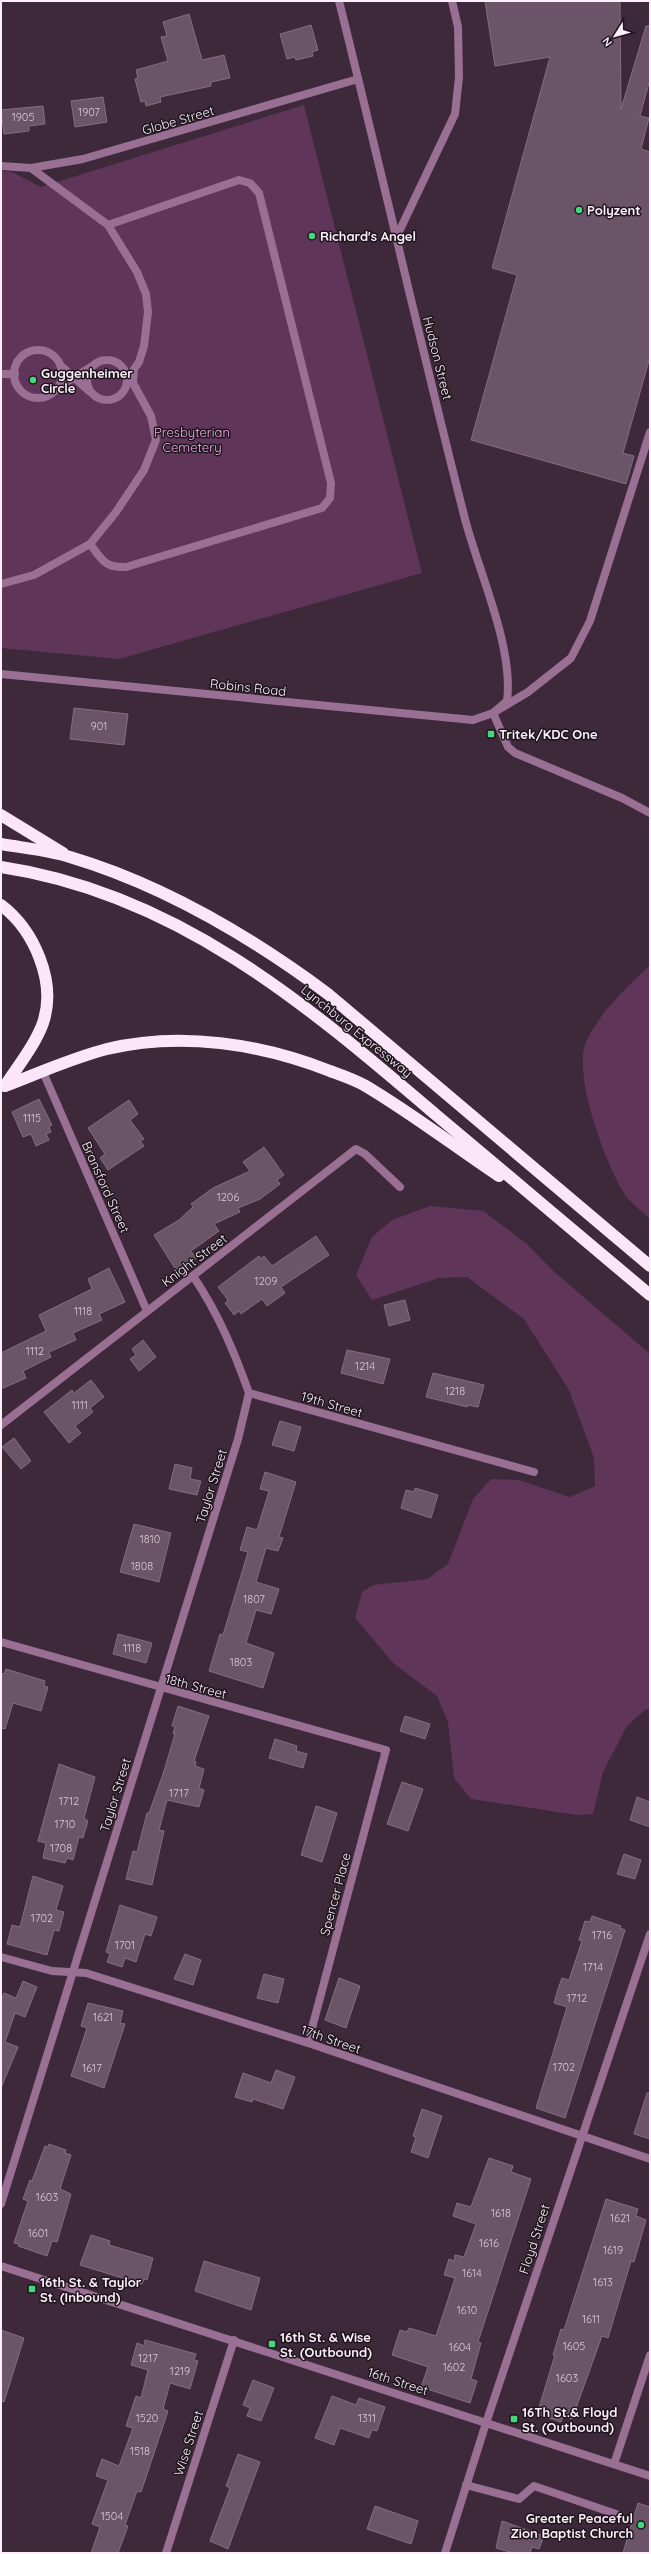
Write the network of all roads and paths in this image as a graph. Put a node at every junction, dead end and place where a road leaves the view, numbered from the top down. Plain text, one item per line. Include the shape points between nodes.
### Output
1 (339, 1) edge
2 (452, 1) edge
3 (358, 79) junction
4 (1, 166) edge
5 (31, 168) junction
6 (108, 225) junction
7 (396, 238) junction
8 (96, 364) junction
9 (60, 365) junction
10 (123, 368) junction
11 (1, 374) edge
12 (15, 374) junction
13 (74, 378) junction
14 (133, 379) junction
15 (58, 388) junction
16 (125, 389) junction
17 (93, 394) junction
18 (650, 432) edge
19 (90, 544) junction
20 (1, 584) edge
21 (1, 674) edge
22 (493, 713) junction
23 (650, 813) edge
24 (1, 815) edge
25 (1, 844) edge
26 (69, 856) junction
27 (1, 867) edge
28 (1, 905) edge
29 (43, 1072) junction
30 (400, 1187) dead end
31 (551, 1212) junction
32 (650, 1266) edge
33 (193, 1276) junction
34 (650, 1295) edge
35 (147, 1311) junction
36 (249, 1393) junction
37 (1, 1425) edge
38 (534, 1472) dead end
39 (1, 1642) edge
40 (161, 1689) junction
41 (386, 1750) joint
42 (650, 1934) edge
43 (1, 1957) edge
44 (73, 1972) junction
45 (308, 2043) junction
46 (581, 2136) junction
47 (650, 2159) edge
48 (1, 2204) edge
49 (1, 2266) edge
50 (234, 2340) junction
51 (650, 2355) edge
52 (486, 2423) junction
53 (614, 2464) junction
54 (650, 2476) edge
55 (466, 2485) junction
56 (616, 2514) dead end
57 (166, 2553) edge
58 (445, 2553) edge

1 - 3 street, Hudson Street
2 - 7 street via 458,26 459,77 455,114
3 - 5 street, Globe Street via 83,159
3 - 7 street, Hudson Street
4 - 5 street, Globe Street
5 - 6 street
6 - 14 street via 137,272 146,294 144,346 134,369
6 - 19 street via 239,180 250,183 259,192 331,483 330,498 322,508 126,567 113,568 104,562
7 - 22 street, Hudson Street via 466,521 507,657 507,701
8 - 10 street via 112,361
8 - 13 street
8 - 17 street via 87,378
9 - 12 street via 49,353 33,350 19,358
9 - 13 street
9 - 15 street via 62,373
10 - 14 street
10 - 16 street via 127,380
11 - 12 street
12 - 15 street via 14,381 18,388 30,398 46,397
13 - 15 street
13 - 17 street
14 - 16 street
14 - 19 street via 151,416 156,440 144,470 116,512
16 - 17 street via 120,396 112,399 104,400
18 - 22 street via 590,621 571,658 528,692
19 - 20 street via 34,575
21 - 22 street, Robins Road via 436,718 473,720
22 - 23 street via 508,747 515,753 622,798
24 - 26 highway
25 - 26 highway, Lynchburg Expressway
26 - 32 highway, Lynchburg Expressway via 131,879 190,906 234,929 282,959 328,994
27 - 31 highway, Lynchburg Expressway via 71,883 112,897 169,921 223,950 267,978 331,1026
28 - 29 highway via 30,936 43,966 48,993 44,1022 5,1086
29 - 31 highway via 68,1060 108,1049 149,1043 195,1042 236,1045 298,1059 362,1084
29 - 35 street, Bransford Street
30 - 33 street, Knight Street via 365,1154 356,1149
31 - 34 highway, Lynchburg Expressway
33 - 35 street, Knight Street
33 - 36 street via 216,1312 231,1343
35 - 37 street, Knight Street
36 - 38 street, 19th Street
36 - 40 street, Taylor Street via 238,1439
39 - 40 street, 18th Street
40 - 41 street, 18th Street
40 - 44 street, Taylor Street
41 - 45 street, Spencer Place
42 - 46 street, Floyd Street
43 - 44 street, 17th Street via 52,1971
44 - 45 street, 17th Street via 86,1973
44 - 48 street, Taylor Street
45 - 46 street, 17th Street
46 - 47 street, 17th Street
46 - 52 street, Floyd Street
49 - 50 street, 16th Street
50 - 52 street, 16th Street
50 - 57 street, Wise Street
51 - 53 street
52 - 53 street, 16th Street
52 - 55 street, Floyd Street
53 - 54 street, 16th Street
55 - 56 street via 519,2500 534,2486
55 - 58 street, Floyd Street

